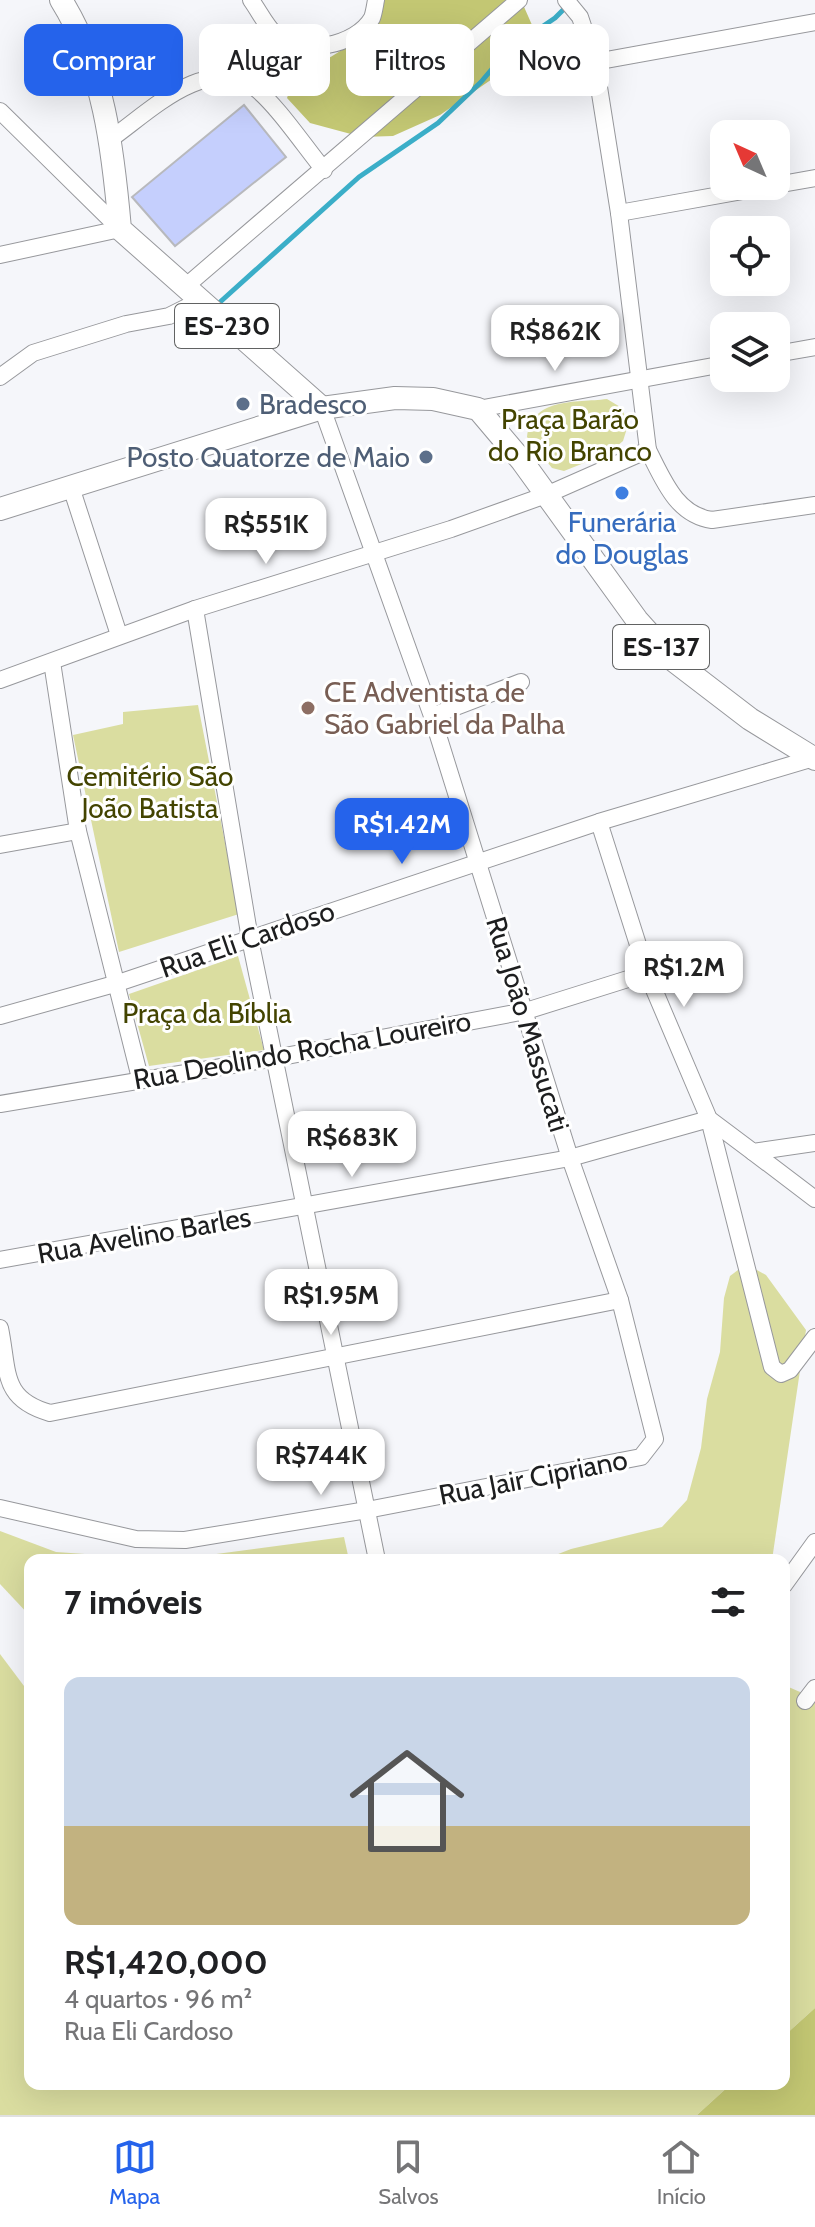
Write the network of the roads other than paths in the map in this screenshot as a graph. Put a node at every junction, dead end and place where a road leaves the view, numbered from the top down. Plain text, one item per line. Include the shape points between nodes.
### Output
1 (61, 0) edge
2 (251, 0) edge
3 (376, 0) edge
4 (519, 0) edge
5 (815, 22) edge
6 (609, 59) edge
7 (600, 96) edge
8 (0, 111) edge
9 (112, 138) junction
10 (324, 170) junction
11 (815, 178) edge
12 (790, 183) edge
13 (710, 197) edge
14 (619, 213) junction
15 (127, 235) junction
16 (0, 255) edge
17 (192, 294) junction
18 (815, 347) edge
19 (790, 351) edge
20 (710, 367) edge
21 (0, 377) edge
22 (639, 381) junction
23 (322, 408) junction
24 (478, 409) junction
25 (648, 450) junction
26 (71, 487) junction
27 (546, 495) junction
28 (815, 505) edge
29 (0, 509) edge
30 (374, 553) junction
31 (195, 609) junction
32 (119, 635) junction
33 (52, 662) junction
34 (0, 680) edge
35 (521, 682) dead end
36 (432, 716) junction
37 (815, 759) edge
38 (599, 822) junction
39 (78, 831) junction
40 (0, 845) edge
41 (475, 861) junction
42 (250, 939) junction
43 (647, 973) junction
44 (118, 983) junction
45 (526, 1011) junction
46 (0, 1016) edge
47 (275, 1058) junction
48 (140, 1078) junction
49 (0, 1104) edge
50 (709, 1119) junction
51 (815, 1143) edge
52 (753, 1152) junction
53 (570, 1158) junction
54 (815, 1199) edge
55 (305, 1208) junction
56 (0, 1260) edge
57 (620, 1300) junction
58 (0, 1328) edge
59 (815, 1337) edge
60 (336, 1356) junction
61 (641, 1457) joint
62 (0, 1508) edge
63 (367, 1510) junction
64 (815, 1542) edge
65 (376, 1554) edge
66 (790, 1577) edge

1 - 9 main road via 79,29
2 - 3 street via 276,36 321,48 347,39 371,19
4 - 10 street
5 - 6 street
7 - 14 street
8 - 15 street
9 - 10 street via 187,86 208,78 230,78 254,88
9 - 15 main road
10 - 17 street
11 - 12 street
13 - 14 street
14 - 22 street
15 - 16 street
15 - 17 main road, ES-230
17 - 21 street via 169,316 33,353
17 - 23 main road, ES-230
18 - 19 street
20 - 22 street
22 - 24 street
22 - 25 street
23 - 24 main road via 395,398 433,399
23 - 26 main road
23 - 30 street, Rua João Massucati
24 - 27 main road, ES-137
25 - 27 street
25 - 28 street via 667,487 697,518
26 - 29 main road
26 - 32 street
27 - 30 street
27 - 37 main road, ES-137 via 637,620 673,660 750,719
30 - 31 street
30 - 36 street, Rua João Massucati
31 - 32 street
31 - 42 street
32 - 33 street
33 - 34 street
33 - 39 street
35 - 36 street
36 - 41 street, Rua João Massucati
37 - 38 street, Rua Eli Cardoso
38 - 41 street, Rua Eli Cardoso
38 - 43 street
39 - 40 street
39 - 44 street
41 - 42 street, Rua Eli Cardoso
41 - 45 street, Rua João Massucati
42 - 44 street, Rua Eli Cardoso
42 - 47 street
43 - 45 street, Rua Deolindo Rocha Loureiro
43 - 50 street
44 - 46 street, Rua Eli Cardoso
44 - 48 street
45 - 47 street, Rua Deolindo Rocha Loureiro
45 - 53 street, Rua João Massucati
47 - 48 street, Rua Deolindo Rocha Loureiro
47 - 55 street
48 - 49 street, Rua Deolindo Rocha Loureiro
50 - 52 street
50 - 53 street, Rua Avelino Barles
50 - 59 street via 770,1363 781,1374 790,1370
51 - 52 street
52 - 54 street
53 - 55 street, Rua Avelino Barles
53 - 57 street, Rua João Massucati
55 - 56 street, Rua Avelino Barles
55 - 60 street
57 - 60 street
57 - 61 street, Rua João Massucati via 655,1439
58 - 60 street via 12,1392 30,1407 50,1413
60 - 63 street
61 - 63 street, Rua Jair Cipriano
62 - 63 street, Rua Jair Cipriano via 136,1539 185,1540
63 - 65 street
64 - 66 street

